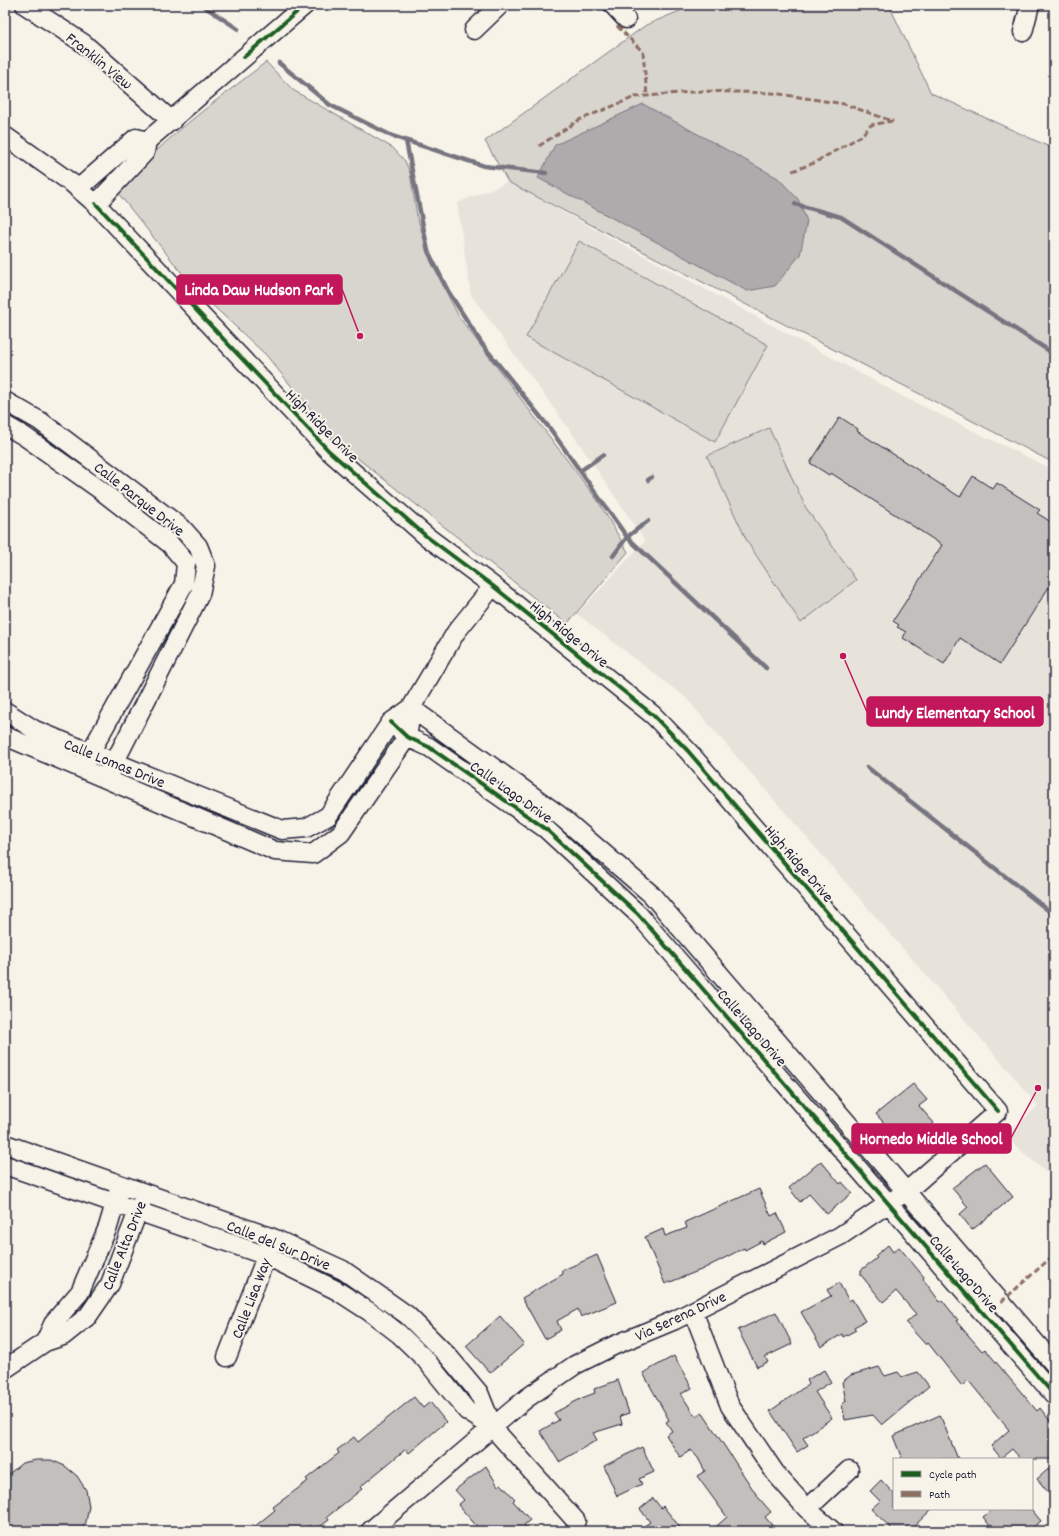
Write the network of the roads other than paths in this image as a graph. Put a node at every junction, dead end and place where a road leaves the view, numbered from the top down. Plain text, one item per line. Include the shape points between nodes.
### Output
1 (25, 5) edge
2 (305, 5) edge
3 (500, 5) edge
4 (614, 5) edge
5 (1030, 5) edge
6 (626, 19) dead end
7 (474, 30) dead end
8 (1023, 32) dead end
9 (172, 121) junction
10 (5, 136) edge
11 (147, 141) junction
12 (78, 189) junction
13 (96, 204) junction
14 (5, 401) edge
15 (5, 425) edge
16 (202, 556) junction
17 (186, 563) junction
18 (493, 586) junction
19 (411, 708) junction
20 (5, 711) edge
21 (391, 722) junction
22 (5, 736) edge
23 (407, 737) junction
24 (91, 752) junction
25 (115, 762) junction
26 (81, 770) junction
27 (105, 780) junction
28 (228, 808) junction
29 (306, 828) junction
30 (221, 829) junction
31 (598, 848) junction
32 (313, 854) junction
33 (584, 864) junction
34 (761, 1021) junction
35 (744, 1035) junction
36 (998, 1110) joint
37 (5, 1144) edge
38 (5, 1165) edge
39 (120, 1185) junction
40 (907, 1192) junction
41 (144, 1193) junction
42 (115, 1204) junction
43 (890, 1204) junction
44 (138, 1212) junction
45 (273, 1238) junction
46 (267, 1256) junction
47 (72, 1301) junction
48 (693, 1311) junction
49 (88, 1316) junction
50 (1030, 1336) junction
51 (45, 1342) junction
52 (1014, 1349) junction
53 (227, 1357) dead end
54 (1054, 1364) edge
55 (5, 1369) edge
56 (1054, 1395) edge
57 (493, 1428) junction
58 (849, 1470) dead end
59 (807, 1509) junction
60 (576, 1521) dead end
61 (370, 1531) edge
62 (833, 1531) edge

1 - 9 street, Franklin View via 83,43
2 - 9 street
3 - 7 street
4 - 6 street
5 - 8 street
9 - 11 street
10 - 12 street, High Ridge Drive
11 - 12 street via 136,138
11 - 13 street via 145,152
12 - 13 street, High Ridge Drive
13 - 18 street, High Ridge Drive via 329,451 426,536
14 - 16 street, Calle Parque Drive via 40,421 182,528 198,546
15 - 17 street, Calle Parque Drive via 99,489 170,544
16 - 17 street
16 - 25 street, Calle Parque Drive via 206,566 200,594
17 - 24 street via 184,584
18 - 19 street, Calle Lomas Drive via 456,632
18 - 36 street, High Ridge Drive via 653,715 688,751
19 - 21 street, Calle Lomas Drive
19 - 23 street, Calle Lomas Drive
19 - 31 street, Calle Lago Drive via 559,815
20 - 24 street, Calle Lomas Drive via 35,730
21 - 23 street, Calle Lago Drive
21 - 29 street, Calle Lomas Drive via 328,816
22 - 26 street, Calle Lomas Drive
23 - 32 street, Calle Lomas Drive via 341,833
23 - 33 street, Calle Lago Drive via 429,747 546,829
24 - 25 street, Calle Lomas Drive
24 - 26 street
25 - 27 street, Calle Parque Drive
25 - 28 street, Calle Lomas Drive
26 - 27 street, Calle Lomas Drive
27 - 30 street, Calle Lomas Drive
28 - 29 street, Calle Lomas Drive via 282,830
28 - 30 street
29 - 32 street
30 - 32 street, Calle Lomas Drive via 274,851
31 - 33 street
31 - 34 street, Calle Lago Drive via 651,894
33 - 35 street, Calle Lago Drive via 638,914
34 - 35 street, Calle Lago Drive
34 - 40 street, Calle Lago Drive
35 - 43 street, Calle Lago Drive
36 - 40 street, Via Serena Drive
37 - 39 street, Calle del Sur Drive
38 - 42 street, Calle del Sur Drive
39 - 41 street, Calle del Sur Drive
39 - 42 street, Calle Alta Drive
40 - 43 street, Via Serena Drive
40 - 50 street, Calle Lago Drive
41 - 44 street, Calle Alta Drive
41 - 45 street, Calle del Sur Drive
42 - 44 street, Calle del Sur Drive
42 - 47 street, Calle Alta Drive via 96,1260 80,1292
43 - 48 street, Via Serena Drive via 840,1236
43 - 52 street, Calle Lago Drive
44 - 46 street, Calle del Sur Drive
44 - 49 street, Calle Alta Drive via 110,1284
45 - 46 street, Calle Lisa Way
45 - 57 street, Calle del Sur Drive via 343,1270 407,1315 448,1356 479,1393
46 - 53 street, Calle Lisa Way
46 - 57 street, Calle del Sur Drive via 330,1287 373,1314 425,1360 467,1411
47 - 49 street
47 - 51 street, Calle Alta Drive via 54,1322
48 - 57 street, Via Serena Drive via 575,1365 527,1398
48 - 59 street via 730,1406 776,1474
49 - 51 street, Calle Alta Drive via 63,1336
50 - 52 street
50 - 54 street, Calle Lago Drive
51 - 55 street, Calle Alta Drive
52 - 56 street, Calle Lago Drive
57 - 60 street, Calle del Sur Drive
57 - 61 street, Via Serena Drive
58 - 59 street
59 - 62 street

